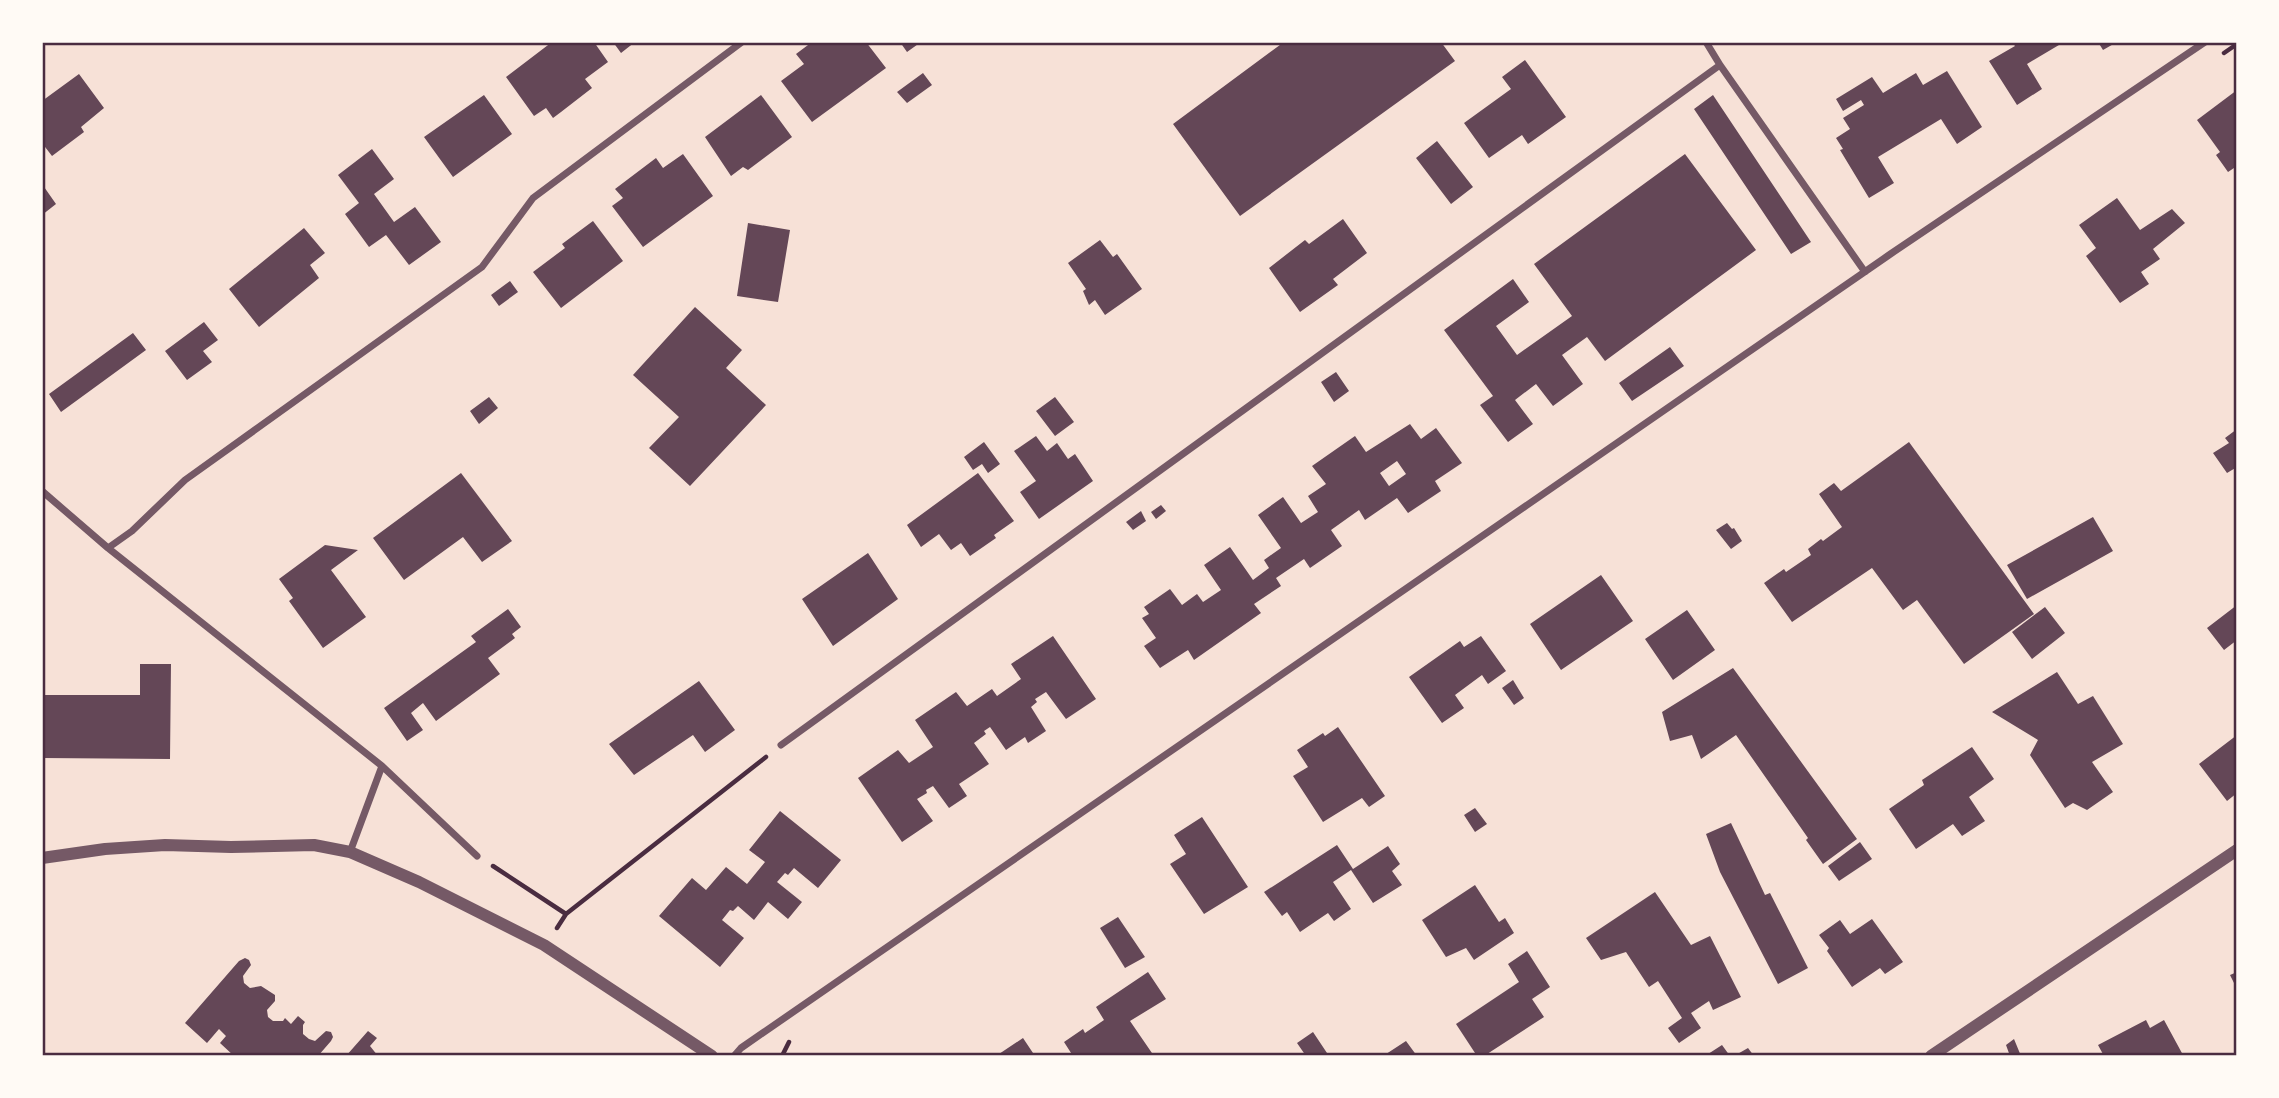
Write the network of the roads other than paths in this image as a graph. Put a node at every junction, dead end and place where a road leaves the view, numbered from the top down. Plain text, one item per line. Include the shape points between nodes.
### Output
1 (742, 42) edge
2 (1706, 42) edge
3 (2205, 42) edge
4 (1720, 65) junction
5 (1865, 272) junction
6 (42, 491) edge
7 (108, 548) junction
8 (781, 745) road end
9 (382, 766) junction
10 (2237, 850) edge
11 (350, 852) junction
12 (477, 856) road end
13 (42, 858) edge
14 (712, 1056) edge
15 (734, 1056) edge
16 (1931, 1056) edge

1 - 7 street via 533,198 482,267 185,480
2 - 4 street
3 - 5 street
4 - 5 street
4 - 8 street
5 - 15 street
6 - 7 street
7 - 9 street
9 - 11 street
9 - 12 street
10 - 16 street
11 - 13 street via 314,845 165,845
11 - 14 street via 544,946

